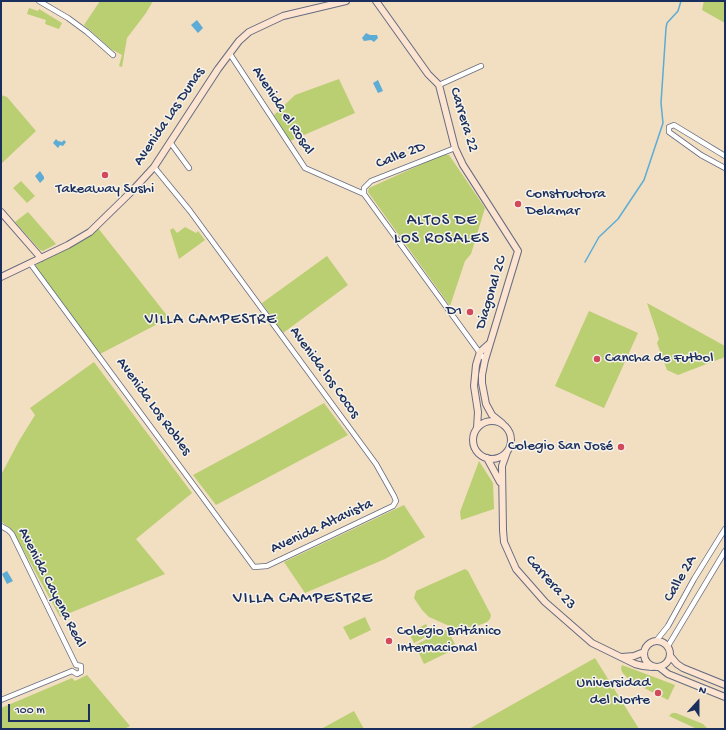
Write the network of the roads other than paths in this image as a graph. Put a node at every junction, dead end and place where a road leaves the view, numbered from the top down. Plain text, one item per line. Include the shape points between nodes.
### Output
1 (39, 1) edge
2 (346, 1) edge
3 (376, 1) edge
4 (230, 54) junction
5 (114, 55) dead end
6 (481, 66) dead end
7 (439, 85) junction
8 (170, 142) junction
9 (456, 148) junction
10 (725, 156) edge
11 (154, 167) junction
12 (189, 168) dead end
13 (725, 168) edge
14 (364, 194) junction
15 (1, 212) edge
16 (518, 251) joint
17 (40, 258) junction
18 (30, 263) junction
19 (1, 277) edge
20 (490, 343) junction
21 (480, 352) junction
22 (485, 360) junction
23 (502, 424) junction
24 (477, 428) junction
25 (507, 452) junction
26 (487, 458) junction
27 (501, 483) junction
28 (396, 502) joint
29 (1, 526) edge
30 (725, 528) edge
31 (725, 550) edge
32 (254, 567) joint
33 (656, 641) junction
34 (668, 646) junction
35 (644, 652) junction
36 (614, 654) junction
37 (670, 657) junction
38 (76, 665) junction
39 (652, 666) junction
40 (659, 667) junction
41 (72, 670) junction
42 (725, 685) edge
43 (725, 698) edge
44 (1, 700) edge

1 - 5 street via 81,28
2 - 4 street, Avenida Las Dunas via 283,16 249,32
3 - 7 street, Carrera 22 via 428,74
4 - 8 street, Avenida Las Dunas
4 - 14 street, Avenida el Rosal via 305,168
6 - 7 street
7 - 9 street, Carrera 22
8 - 11 street, Avenida Las Dunas
8 - 12 street
9 - 14 street, Calle 2D via 371,181 364,188
9 - 16 street, Carrera 22 via 463,165
10 - 13 street via 674,125 670,127 669,132
11 - 17 street, Avenida Las Dunas via 90,232
11 - 28 street, Avenida los Cocos via 195,217 376,464
14 - 21 street
15 - 17 street
16 - 20 street, Diagonal 2C
17 - 18 street, Avenida Las Dunas
18 - 19 street, Avenida Las Dunas
18 - 32 street, Avenida Los Robles
20 - 21 street, Diagonal 2C
20 - 22 street, Diagonal 2C
21 - 22 street
21 - 24 street via 474,386 478,412
22 - 23 street via 482,383 486,404 492,415
23 - 24 street via 497,421 486,422
23 - 25 street via 510,434
24 - 26 street via 474,446
25 - 26 street via 498,458
25 - 27 street, Carrera 23 via 502,466
26 - 27 street, Carrera 23
27 - 36 street, Carrera 23 via 504,542 516,569 545,602 587,640
28 - 32 street, Avenida Altavista via 394,506 267,566
29 - 38 street, Avenida Cayena Real via 12,534
30 - 33 street, Calle 2A via 668,626
31 - 34 street, Calle 2A
33 - 34 street via 662,641
33 - 35 street via 647,646
34 - 37 street
35 - 36 street, Carrera 23 via 630,657
35 - 39 street via 645,659
36 - 39 street, Carrera 23 via 639,665
37 - 40 street via 668,663
37 - 42 street via 683,668
38 - 41 street
38 - 41 street via 80,665 82,671 76,674
39 - 40 street
40 - 43 street via 668,674
41 - 44 street

